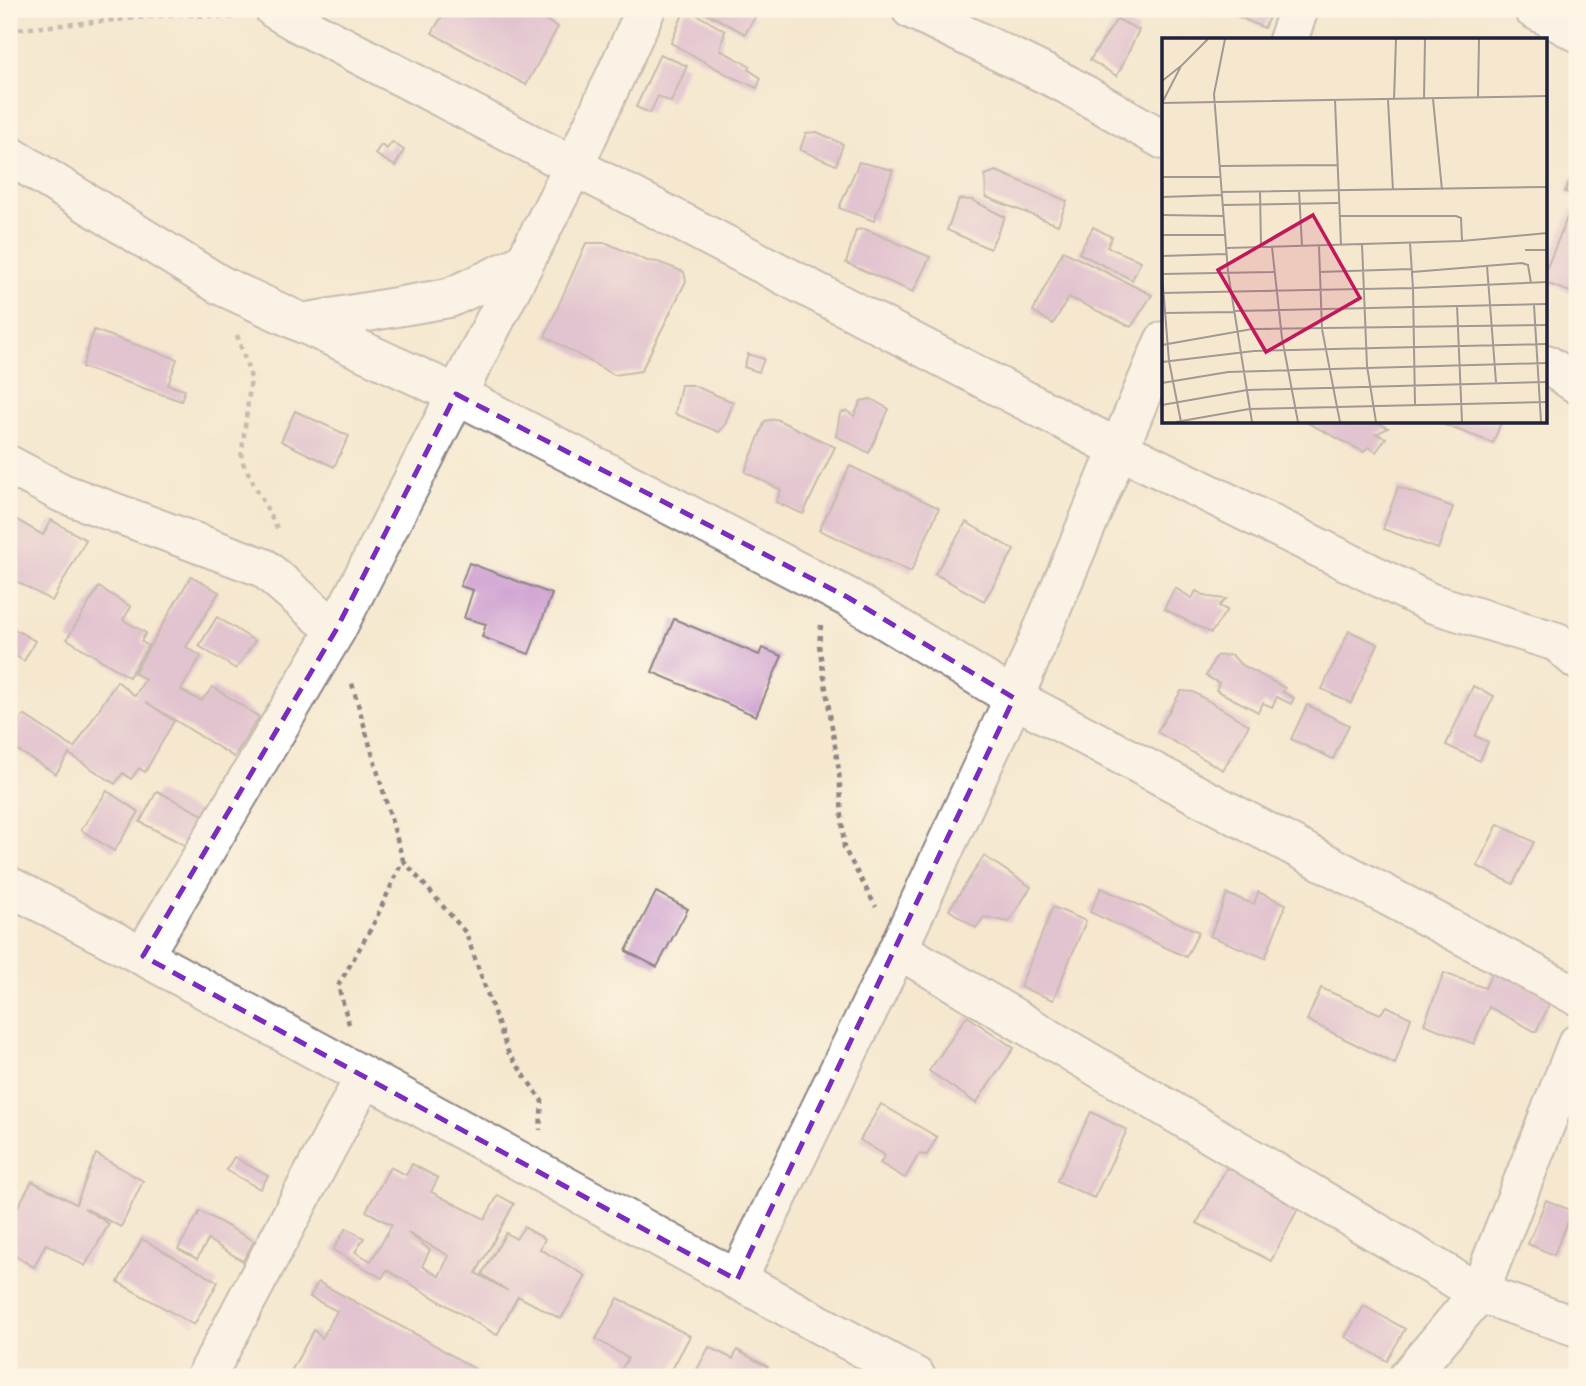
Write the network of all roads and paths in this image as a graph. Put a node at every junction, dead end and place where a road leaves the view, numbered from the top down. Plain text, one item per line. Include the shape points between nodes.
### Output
1 (646, 9) edge
2 (911, 9) edge
3 (1299, 9) edge
4 (1533, 9) edge
5 (285, 15) edge
6 (9, 30) edge
7 (1577, 32) edge
8 (1289, 38) edge
9 (1162, 139) edge
10 (9, 155) edge
11 (574, 166) junction
12 (524, 262) junction
13 (220, 285) junction
14 (302, 323) junction
15 (1162, 346) edge
16 (1548, 366) edge
17 (1577, 384) edge
18 (456, 394) junction
19 (1119, 449) junction
20 (9, 465) edge
21 (282, 538) dead end
22 (825, 586) junction
23 (336, 630) junction
24 (1577, 660) edge
25 (1014, 698) junction
26 (403, 860) junction
27 (9, 886) edge
28 (898, 949) junction
29 (144, 956) junction
30 (1577, 996) edge
31 (1577, 1044) edge
32 (364, 1078) junction
33 (537, 1172) junction
34 (737, 1280) junction
35 (1479, 1293) junction
36 (1577, 1327) edge
37 (870, 1366) edge
38 (206, 1377) edge
39 (916, 1377) edge
40 (1408, 1377) edge

1 - 11 street
2 - 9 street via 1066,83
3 - 8 street
4 - 7 street
5 - 6 path via 179,15
5 - 11 street
10 - 13 street
11 - 12 street
11 - 19 street
12 - 14 street via 449,298
12 - 18 street
13 - 14 street
13 - 21 path via 251,378 241,459
14 - 18 street
15 - 19 street
16 - 17 street
18 - 22 street
18 - 23 street
19 - 24 street via 1431,603 1557,642
19 - 25 street
20 - 23 street via 62,493 264,568
22 - 25 street
22 - 28 path via 819,645 839,771 844,848
23 - 26 path
23 - 29 street
25 - 28 street
25 - 30 street
26 - 32 path via 338,986
26 - 33 path via 466,933 508,1052 542,1101
27 - 29 street
28 - 34 street
28 - 35 street
29 - 32 street
31 - 35 street
32 - 33 street
32 - 38 street
33 - 34 street
34 - 37 street
35 - 36 street
35 - 40 street
37 - 39 street

